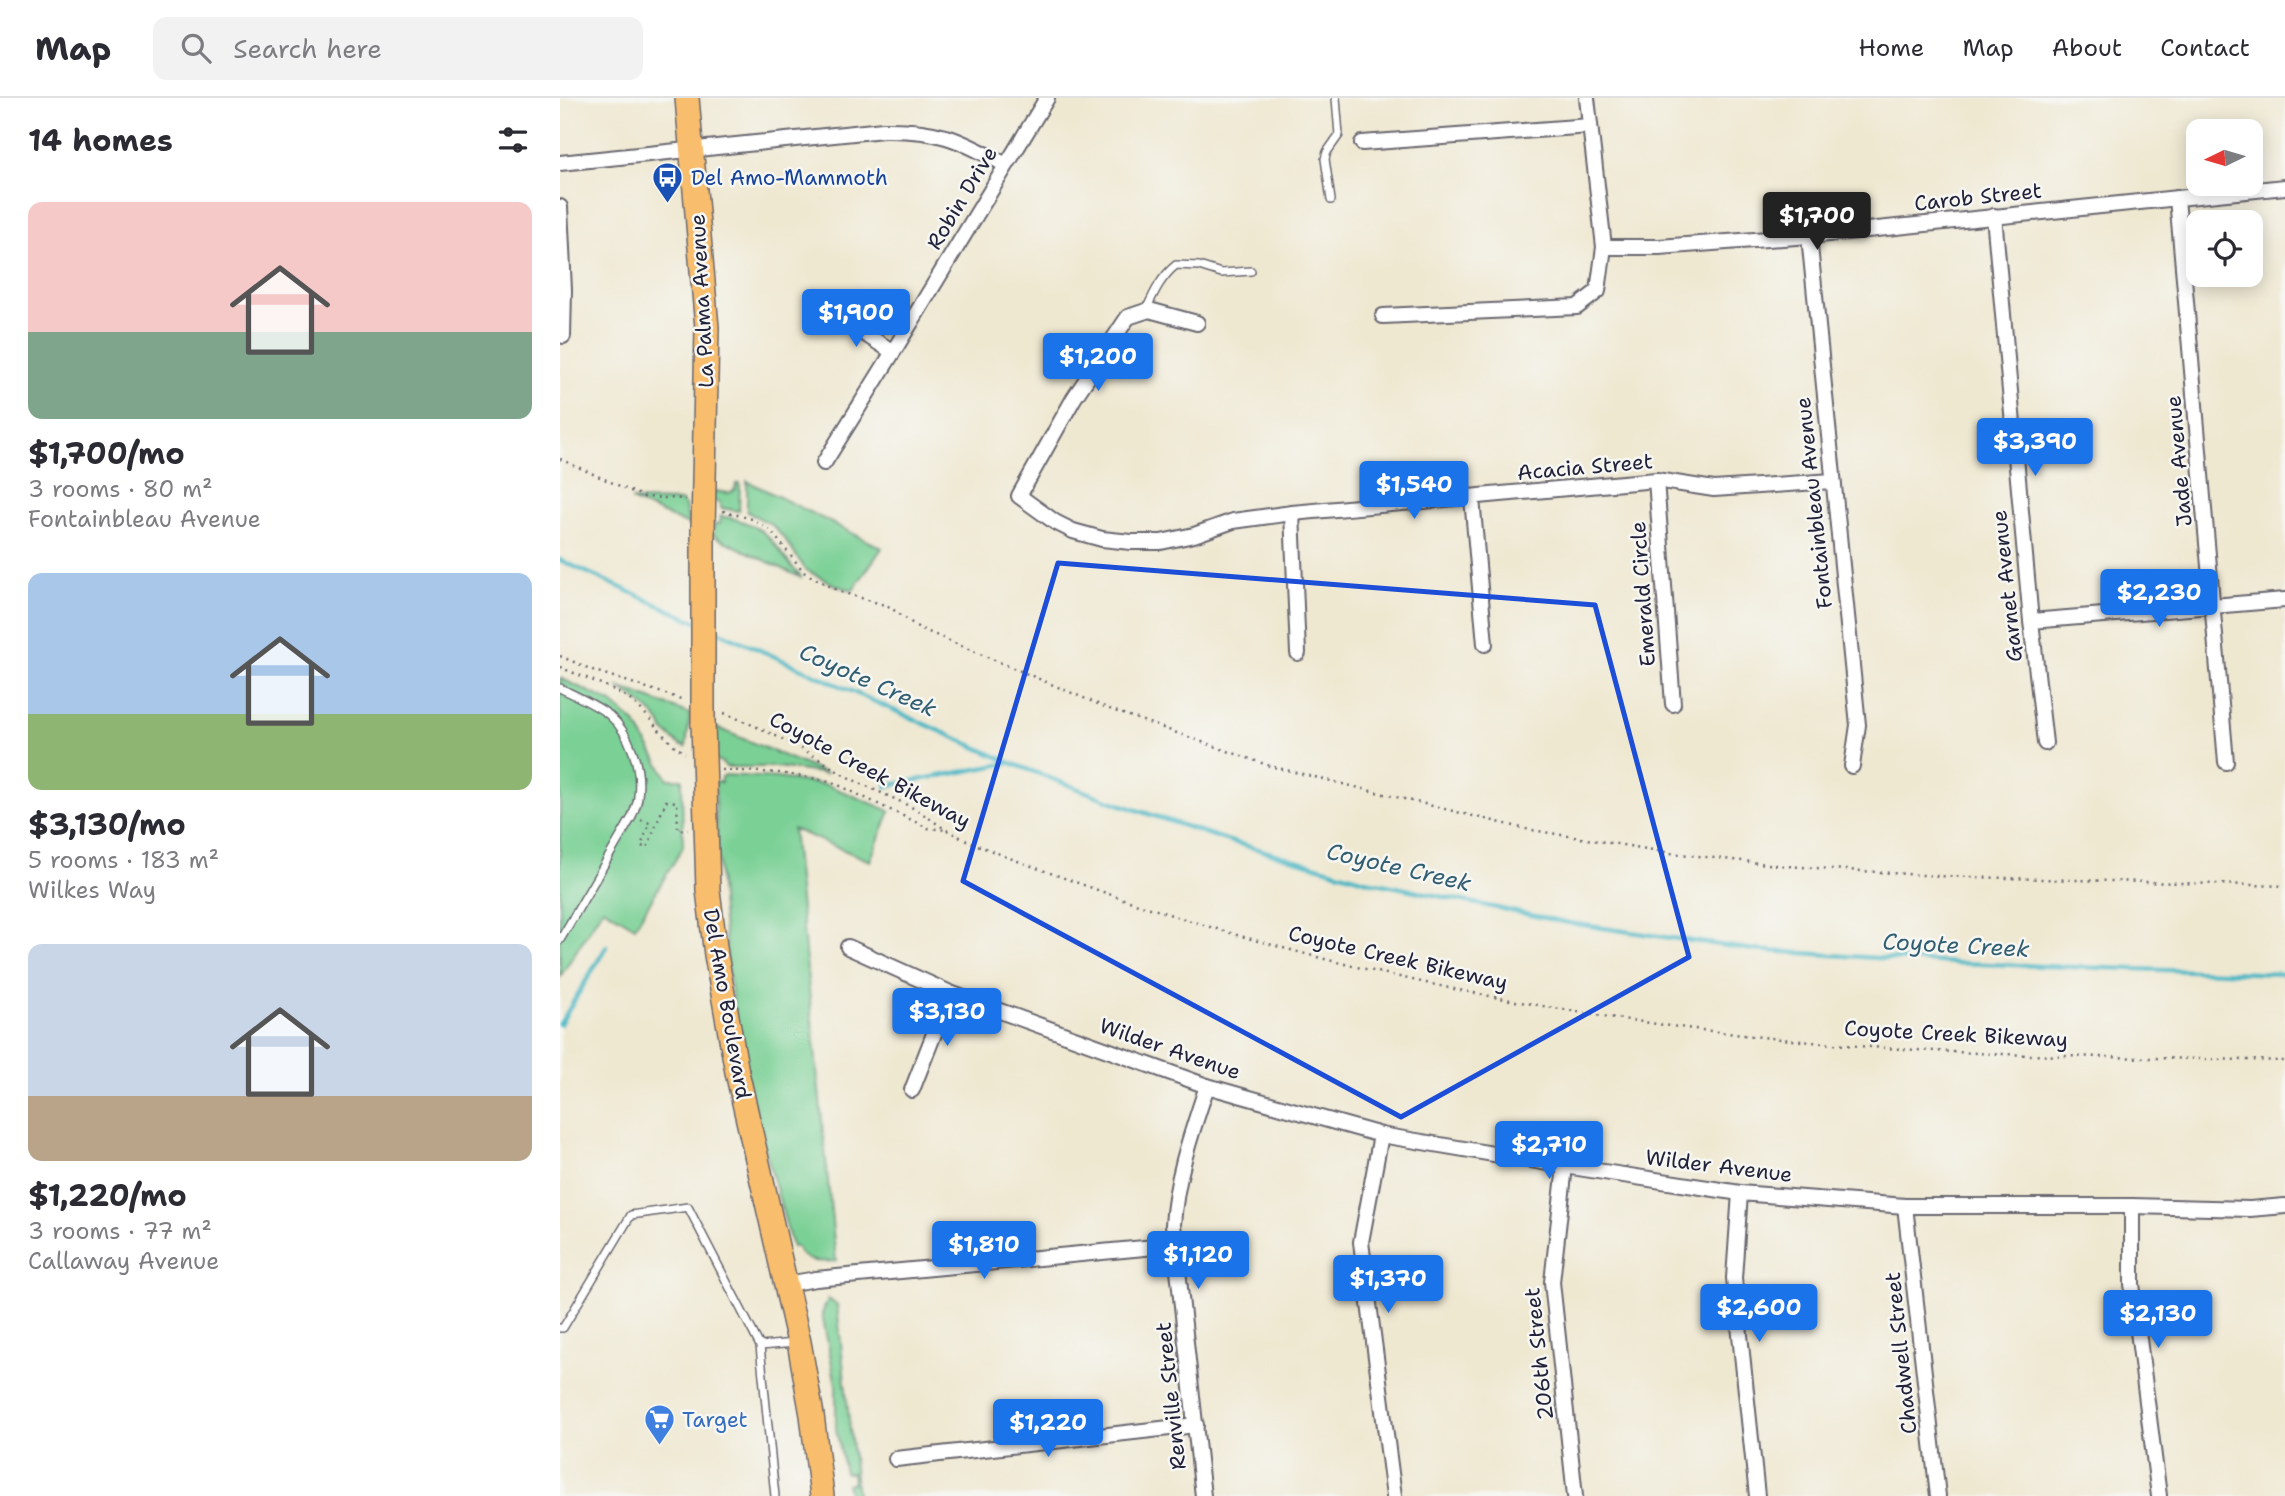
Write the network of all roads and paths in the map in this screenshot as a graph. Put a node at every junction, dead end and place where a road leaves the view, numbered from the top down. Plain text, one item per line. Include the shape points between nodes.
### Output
1 (687, 98) edge
2 (1046, 98) edge
3 (1336, 98) edge
4 (1587, 98) edge
5 (1590, 126) junction
6 (1362, 143) dead end
7 (692, 149) junction
8 (560, 163) edge
9 (1006, 165) junction
10 (2285, 187) edge
11 (2177, 198) junction
12 (1331, 200) dead end
13 (560, 206) edge
14 (1994, 216) junction
15 (1809, 236) junction
16 (1604, 247) junction
17 (1251, 271) dead end
18 (1146, 311) junction
19 (837, 316) dead end
20 (1384, 316) dead end
21 (1197, 323) dead end
22 (563, 336) dead end
23 (894, 352) junction
24 (560, 458) edge
25 (824, 463) dead end
26 (1656, 480) junction
27 (1833, 481) junction
28 (1472, 498) junction
29 (696, 502) junction
30 (1292, 513) junction
31 (2285, 600) edge
32 (2212, 608) junction
33 (2031, 621) junction
34 (1485, 644) dead end
35 (1298, 653) dead end
36 (560, 656) edge
37 (560, 667) edge
38 (560, 688) edge
39 (688, 701) dead end
40 (1672, 704) dead end
41 (713, 718) junction
42 (2045, 743) dead end
43 (2226, 762) dead end
44 (704, 764) junction
45 (1852, 766) dead end
46 (641, 820) dead end
47 (682, 830) dead end
48 (947, 830) junction
49 (2285, 886) edge
50 (560, 940) edge
51 (848, 947) dead end
52 (950, 993) junction
53 (2285, 1061) edge
54 (1207, 1086) junction
55 (912, 1090) dead end
56 (1381, 1135) junction
57 (1565, 1167) junction
58 (1740, 1193) junction
59 (1905, 1206) junction
60 (2132, 1206) junction
61 (2285, 1206) edge
62 (1176, 1245) junction
63 (787, 1284) junction
64 (560, 1328) edge
65 (799, 1342) junction
66 (760, 1346) junction
67 (1196, 1425) junction
68 (896, 1459) dead end
69 (775, 1496) edge
70 (822, 1496) edge
71 (1203, 1496) edge
72 (1394, 1496) edge
73 (1575, 1496) edge
74 (1757, 1496) edge
75 (1938, 1496) edge
76 (2159, 1496) edge

1 - 7 main road, La Palma Avenue
2 - 9 street, Robin Drive
3 - 12 lane via 1339,135 1325,159
4 - 5 street
5 - 6 street
5 - 16 street
7 - 8 street
7 - 9 street via 908,129 966,142
7 - 29 main road, La Palma Avenue via 707,328
9 - 23 street, Robin Drive
10 - 11 street, Carob Street
11 - 14 street, Carob Street
11 - 32 street, Jade Avenue
13 - 22 street
14 - 15 street, Carob Street
14 - 33 street, Garnet Avenue
15 - 16 street, Carob Street
15 - 27 street, Fontainbleau Avenue
16 - 20 street via 1598,291 1577,307
17 - 18 lane via 1221,273 1176,265 1157,287
18 - 21 street
18 - 30 street, Acacia Street via 1128,317 1074,398 1019,496 1073,531 1131,542 1161,542 1233,521
19 - 23 street
23 - 25 street, Robin Drive
24 - 29 path via 644,496
26 - 27 street, Acacia Street via 1714,489
26 - 28 street, Acacia Street
26 - 40 street, Emerald Circle
27 - 45 street, Fontainbleau Avenue via 1858,725
28 - 30 street, Acacia Street
28 - 34 street
29 - 41 main road, Del Amo Boulevard, bridge via 703,531
29 - 49 path via 760,523 805,573 841,592 888,606 919,628 1112,710 1270,766 1513,826 1671,853 1786,866 1937,876
30 - 35 street
31 - 32 street
32 - 33 street
32 - 43 street, Jade Avenue
33 - 42 street, Garnet Avenue
36 - 39 path
37 - 44 path via 624,696 668,741
38 - 50 lane via 609,715 622,730 633,751 638,796 632,817
41 - 44 main road, Del Amo Boulevard
41 - 48 path, Coyote Creek Bikeway via 754,725
44 - 48 path via 721,770 830,781 916,823
44 - 63 main road, Del Amo Boulevard via 708,890 718,967 737,1072
46 - 47 path via 650,823 641,846 647,848 666,801 677,802 678,830
48 - 53 path, Coyote Creek Bikeway via 1068,879 1263,943 1386,974 1571,1011 1727,1034 1849,1045
51 - 52 street, Wilder Avenue
52 - 54 street, Wilder Avenue
52 - 55 street
54 - 56 street, Wilder Avenue
54 - 62 street, Renville Street via 1178,1180 1173,1225
56 - 57 street, Wilder Avenue
56 - 72 street via 1361,1242
57 - 58 street, Wilder Avenue
57 - 73 street, 206th Street via 1552,1282
58 - 59 street, Wilder Avenue
58 - 74 street via 1734,1278
59 - 60 street, Wilder Avenue
59 - 75 street, Chadwell Street
60 - 61 street, Wilder Avenue
60 - 76 street via 2132,1284
62 - 63 street
62 - 67 street, Renville Street
63 - 65 main road, Del Amo Boulevard
64 - 66 lane via 631,1215 688,1207
65 - 66 lane
65 - 70 main road, Del Amo Boulevard
66 - 69 lane
67 - 68 street
67 - 71 street, Renville Street

